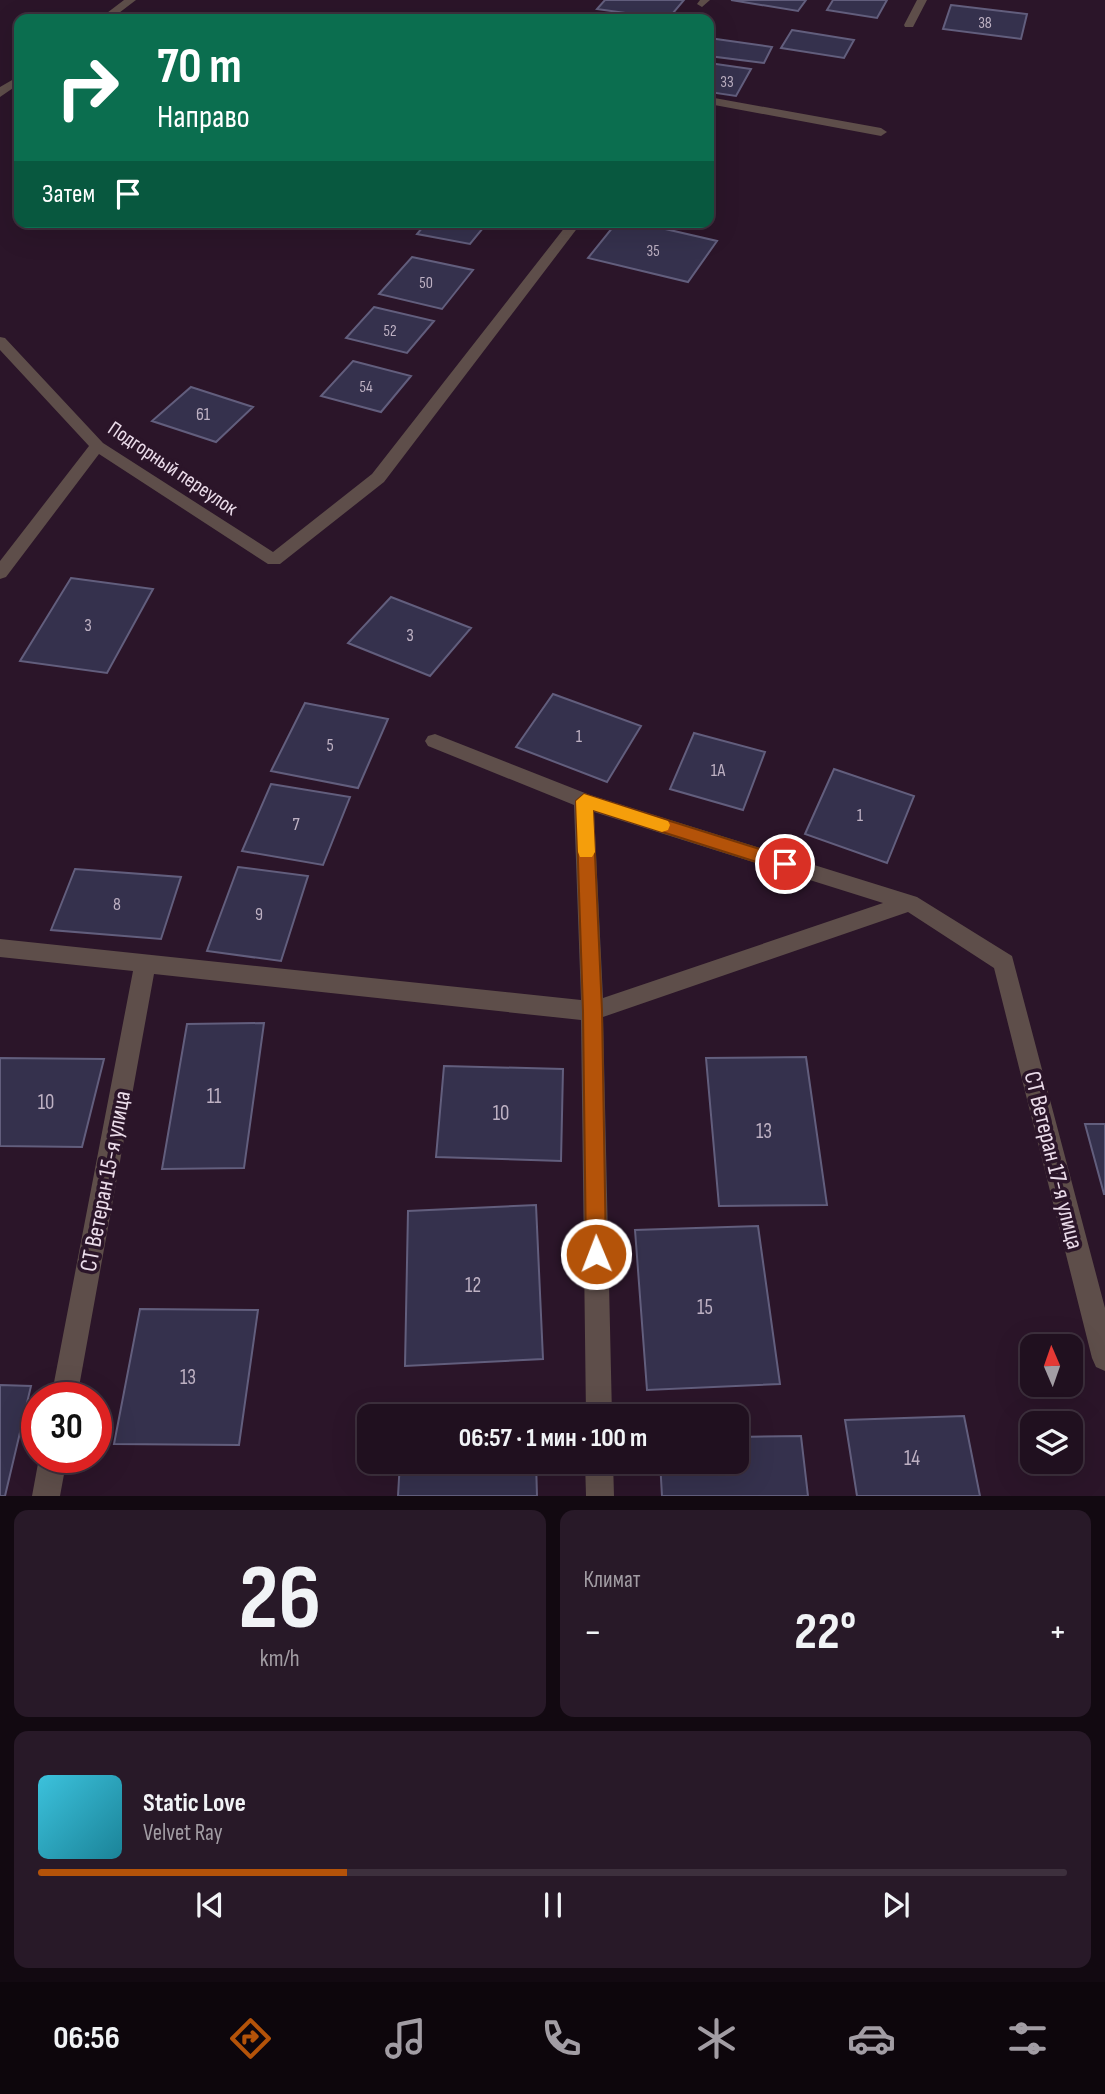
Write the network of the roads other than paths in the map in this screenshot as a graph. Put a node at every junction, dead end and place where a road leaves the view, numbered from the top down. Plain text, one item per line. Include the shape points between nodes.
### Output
1 (131, 0) edge
2 (922, 0) edge
3 (111, 14) edge
4 (909, 25) dead end
5 (714, 101) edge
6 (881, 132) dead end
7 (571, 228) edge
8 (0, 341) edge
9 (97, 446) junction
10 (0, 573) edge
11 (435, 741) dead end
12 (584, 801) junction
13 (910, 903) junction
14 (0, 948) edge
15 (145, 964) junction
16 (593, 1011) junction
17 (1105, 1357) edge
18 (67, 1382) edge
19 (598, 1404) edge
20 (50, 1473) edge
21 (599, 1474) edge
22 (46, 1496) edge
23 (600, 1496) edge

1 - 3 street
2 - 4 street
5 - 6 street
7 - 9 street, Подгорный переулок via 378,478 274,560
8 - 9 street, Подгорный переулок
9 - 10 street
11 - 12 street
12 - 13 street
12 - 16 street
13 - 16 street
13 - 17 street, СТ Ветеран 17-я улица via 1004,963
14 - 15 street
15 - 16 street
15 - 18 street, СТ Ветеран 15-я улица
16 - 19 street
20 - 22 street
21 - 23 street

